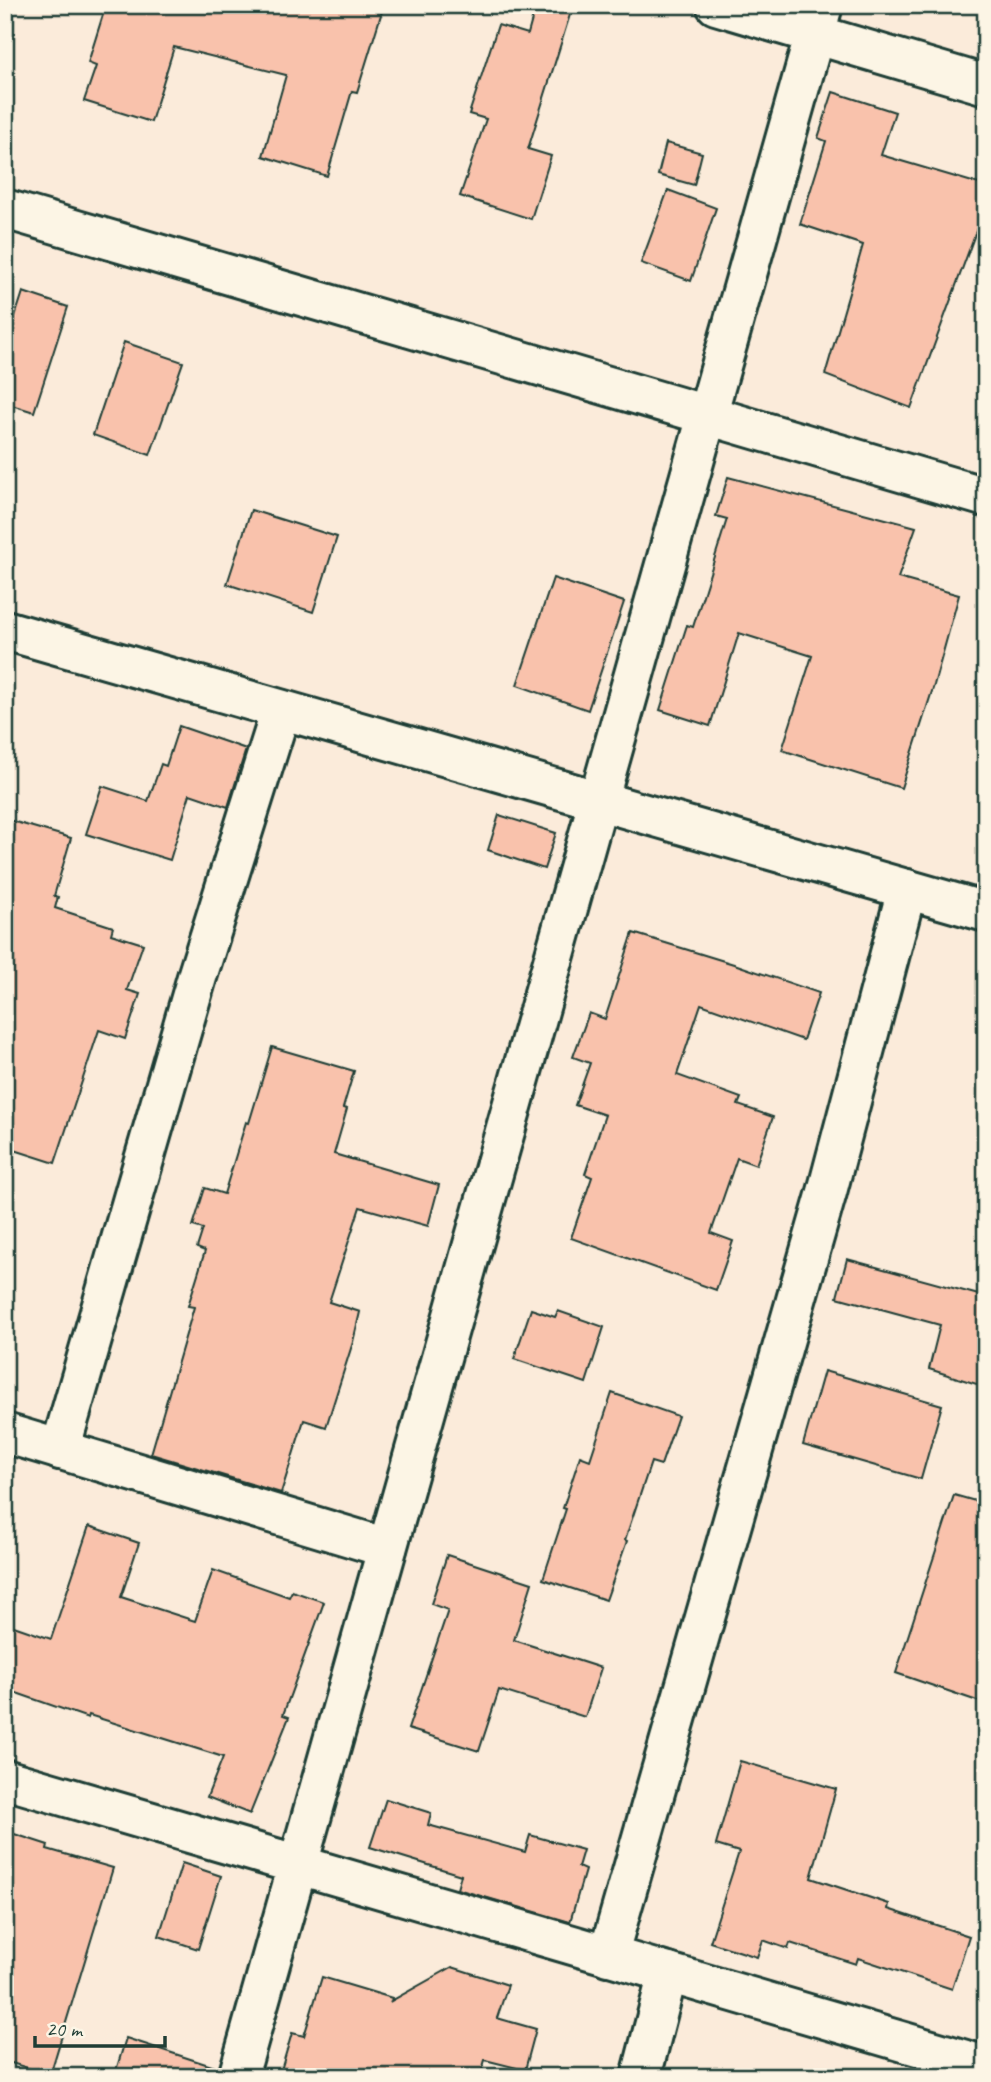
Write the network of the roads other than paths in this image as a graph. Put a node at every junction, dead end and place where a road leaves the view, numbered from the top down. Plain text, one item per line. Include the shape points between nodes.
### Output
1 (716, 5) edge
2 (819, 20) edge
3 (986, 85) edge
4 (5, 209) edge
5 (707, 415) junction
6 (986, 497) edge
7 (5, 630) edge
8 (281, 710) junction
9 (598, 801) junction
10 (907, 889) junction
11 (986, 912) edge
12 (5, 1433) edge
13 (60, 1450) junction
14 (387, 1548) junction
15 (5, 1779) edge
16 (298, 1865) junction
17 (608, 1956) junction
18 (668, 1973) junction
19 (983, 2055) edge
20 (238, 2077) edge
21 (642, 2077) edge

1 - 2 street
2 - 3 street
2 - 5 street
4 - 5 street
5 - 6 street
5 - 9 street
7 - 8 street
8 - 9 street
8 - 13 street via 197,977
9 - 10 street
9 - 14 street
10 - 11 street
10 - 17 street via 827,1192
12 - 13 street
13 - 14 street
14 - 16 street
15 - 16 street
16 - 17 street
16 - 20 street
17 - 18 street
18 - 19 street
18 - 21 street

